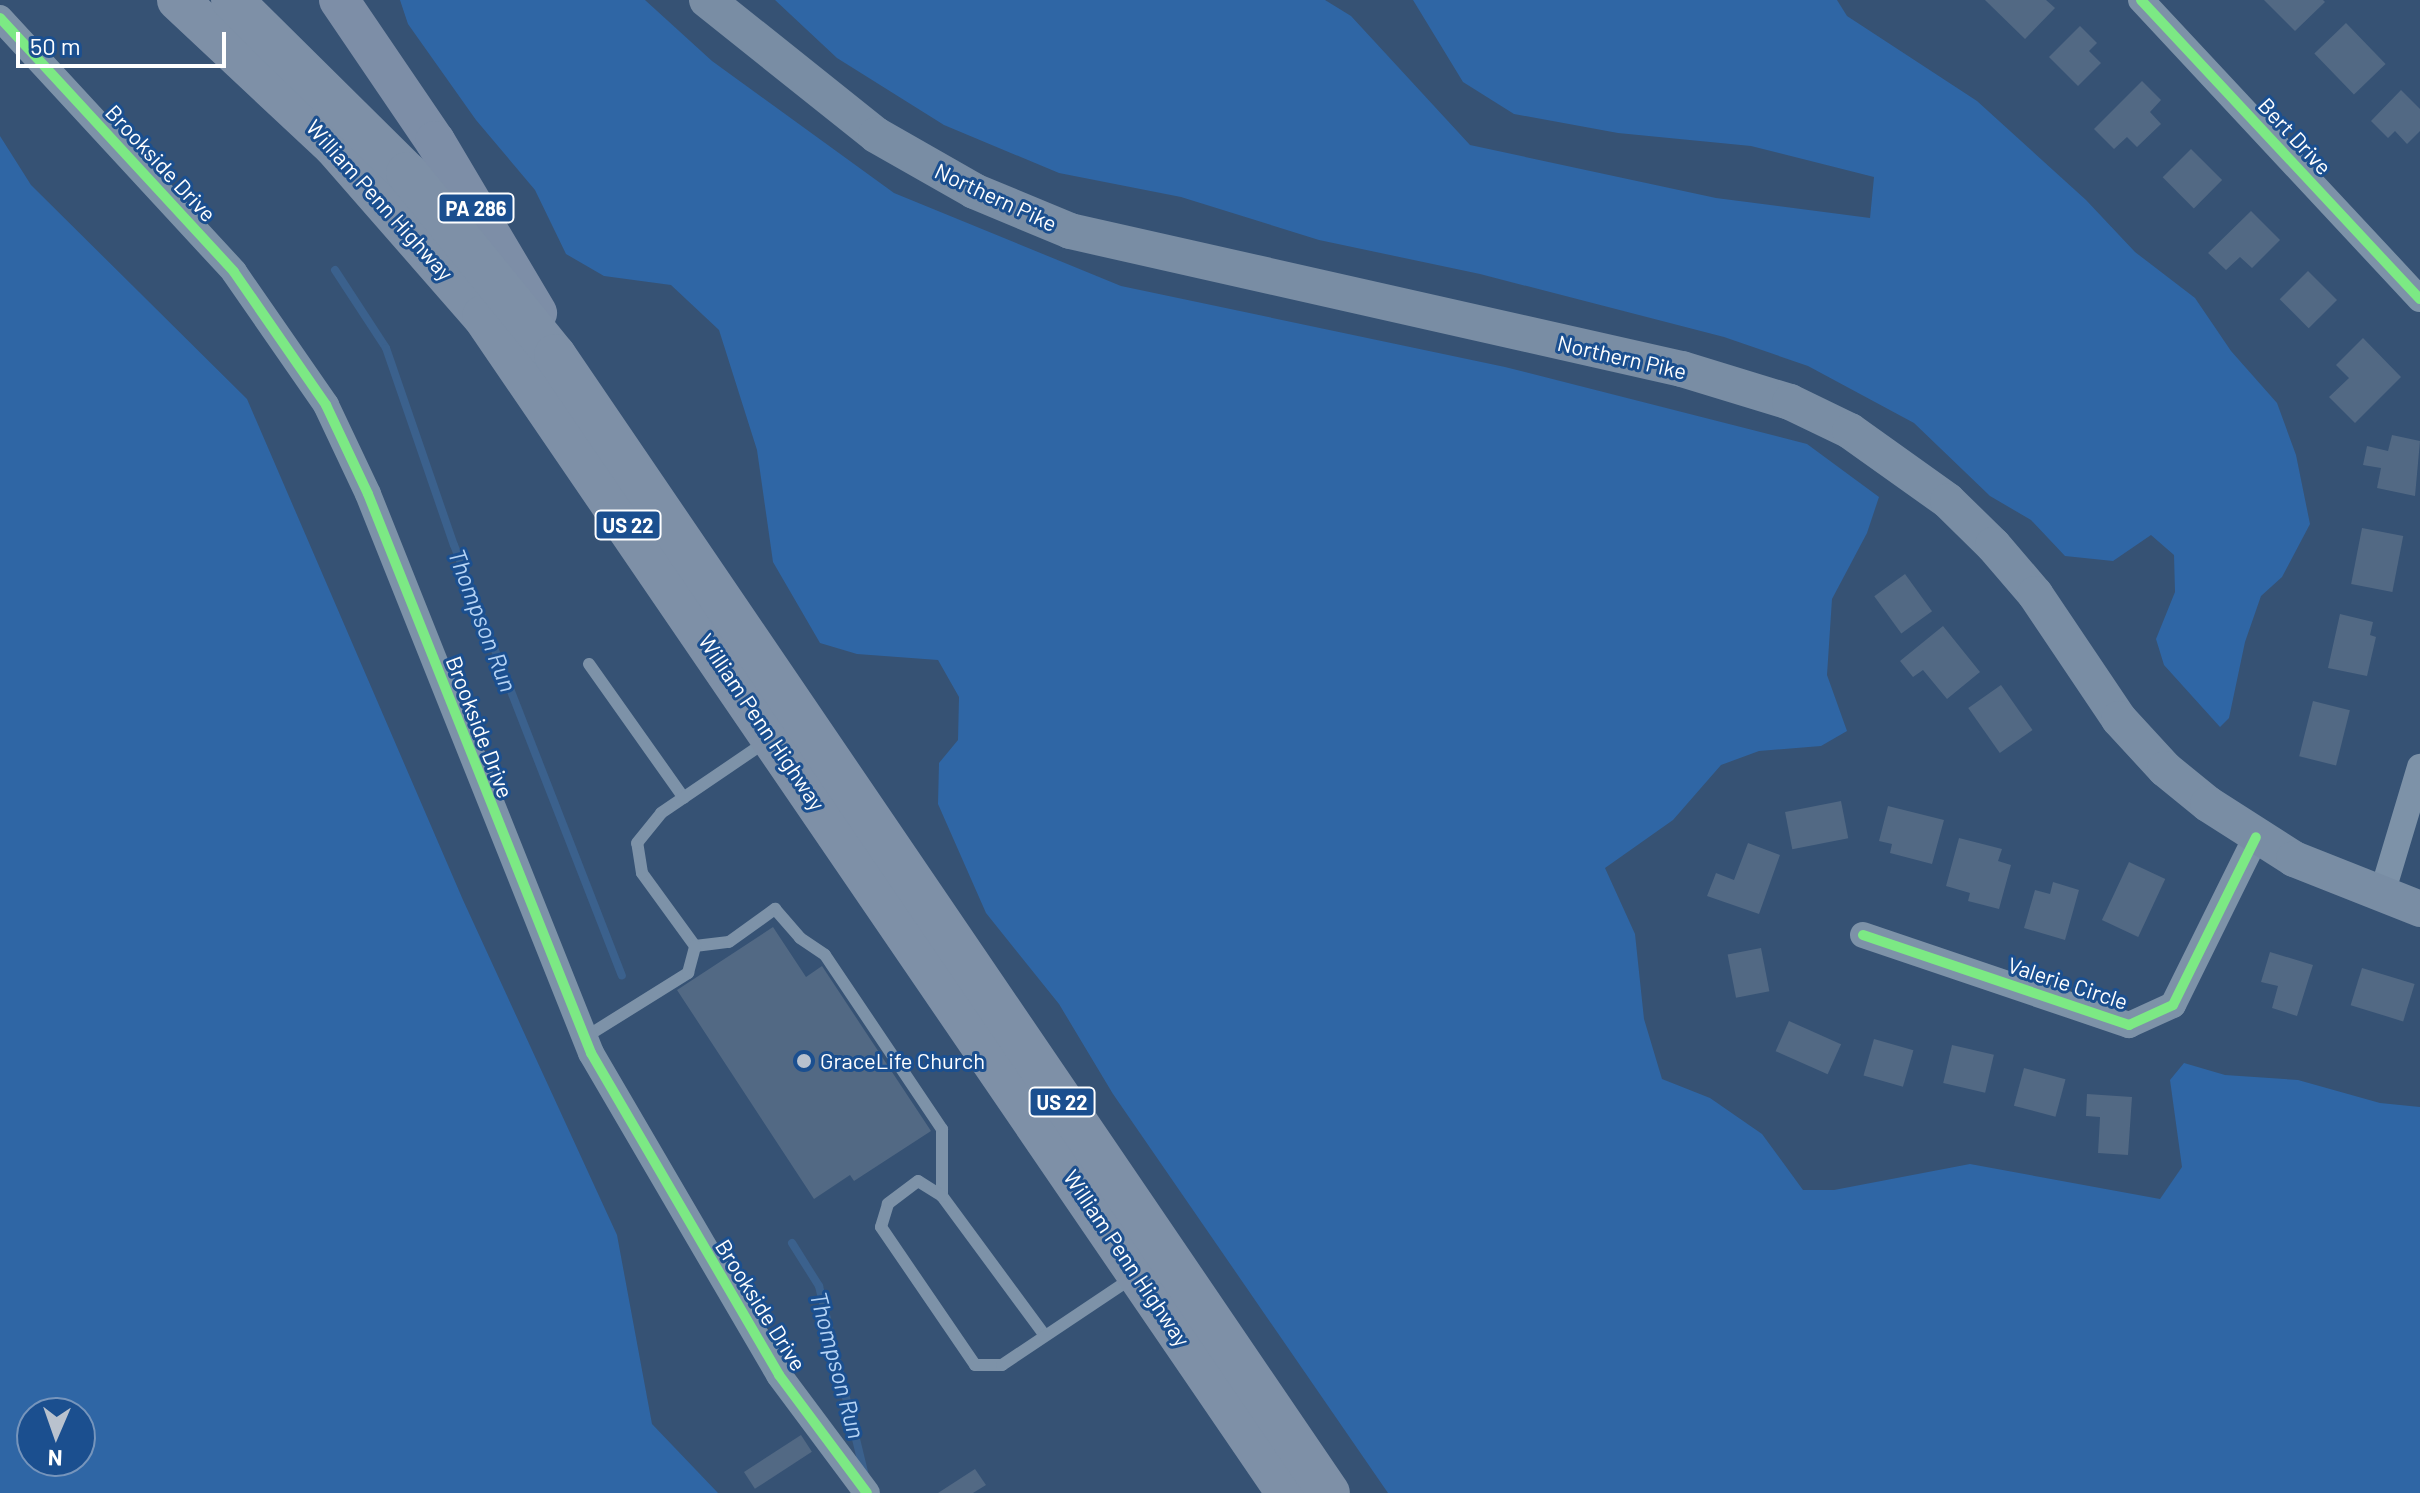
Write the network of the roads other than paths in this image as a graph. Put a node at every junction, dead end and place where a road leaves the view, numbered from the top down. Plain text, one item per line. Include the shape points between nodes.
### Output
1 (178, 0) edge
2 (232, 0) edge
3 (339, 0) edge
4 (707, 0) edge
5 (2141, 0) edge
6 (0, 18) edge
7 (2420, 299) edge
8 (602, 424) junction
9 (589, 664) dead end
10 (773, 737) junction
11 (2420, 767) edge
12 (684, 798) junction
13 (2256, 837) junction
14 (2381, 897) junction
15 (2420, 909) edge
16 (1863, 935) dead end
17 (695, 946) junction
18 (584, 1038) junction
19 (942, 1196) junction
20 (1138, 1274) junction
21 (1043, 1333) junction
22 (867, 1493) edge
23 (1287, 1493) edge
24 (1329, 1493) edge

1 - 10 highway, William Penn Highway / US 22 via 334,146 473,304
2 - 8 highway, William Penn Highway / US 22 via 359,121 460,233
3 - 8 main road, PA 286 via 459,180
4 - 13 main road, Northern Pike via 876,135 974,191 1070,231 1682,369 1790,402 1850,431 1948,501 1993,545 2035,594 2128,729 2165,769
5 - 7 street, Bert Drive
6 - 18 street, Brookside Drive via 234,272 326,405 368,494
8 - 24 highway, William Penn Highway / US 22
9 - 12 lane
10 - 12 lane
10 - 20 highway, William Penn Highway / US 22
11 - 14 street
12 - 17 lane via 661,813 637,843 642,873
13 - 14 main road, Northern Pike
13 - 16 street, Valerie Circle via 2173,1005 2129,1025
14 - 15 main road, Northern Pike
17 - 18 lane via 688,973
17 - 19 lane via 729,942 775,909 800,938 825,955 942,1129
18 - 22 street, Brookside Drive via 629,1127 779,1375
19 - 21 lane
19 - 21 lane via 918,1181 888,1204 881,1227 975,1365 1002,1365
20 - 21 lane
20 - 23 highway, William Penn Highway / US 22

